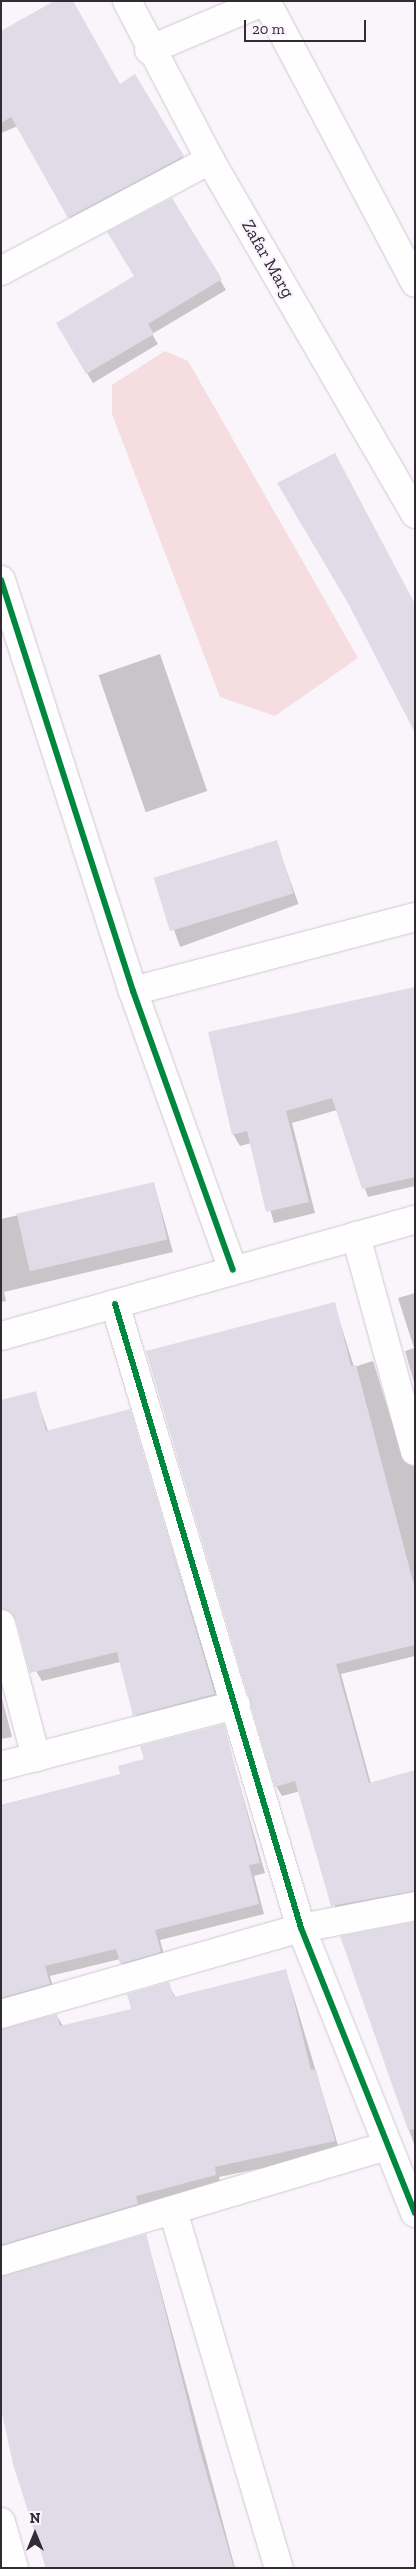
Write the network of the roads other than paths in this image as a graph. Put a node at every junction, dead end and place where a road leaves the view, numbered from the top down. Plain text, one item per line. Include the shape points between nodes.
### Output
1 (127, 1) edge
2 (265, 1) edge
3 (149, 50) junction
4 (210, 160) junction
5 (1, 271) edge
6 (415, 283) edge
7 (415, 514) edge
8 (1, 580) edge
9 (415, 917) edge
10 (133, 991) junction
11 (415, 1220) edge
12 (356, 1236) junction
13 (233, 1270) junction
14 (115, 1304) junction
15 (1, 1336) edge
16 (415, 1450) edge
17 (1, 1624) edge
18 (236, 1704) junction
19 (36, 1757) junction
20 (1, 1766) edge
21 (415, 1906) edge
22 (301, 1928) junction
23 (1, 2014) edge
24 (386, 2146) junction
25 (173, 2211) junction
26 (415, 2212) edge
27 (1, 2261) edge
28 (1, 2522) edge
29 (14, 2568) edge
30 (279, 2568) edge

1 - 3 street, Zafar Marg
2 - 3 street
2 - 6 street
3 - 4 street, Zafar Marg
4 - 5 street
4 - 7 street, Zafar Marg
8 - 10 street
9 - 10 street
10 - 13 street
11 - 12 street
12 - 13 street
12 - 16 street
13 - 14 street
14 - 15 street
14 - 18 street
17 - 19 street
18 - 19 street
18 - 22 street
19 - 20 street
21 - 22 street
22 - 23 street
22 - 24 street
24 - 25 street
24 - 26 street
25 - 27 street
25 - 30 street
28 - 29 street

